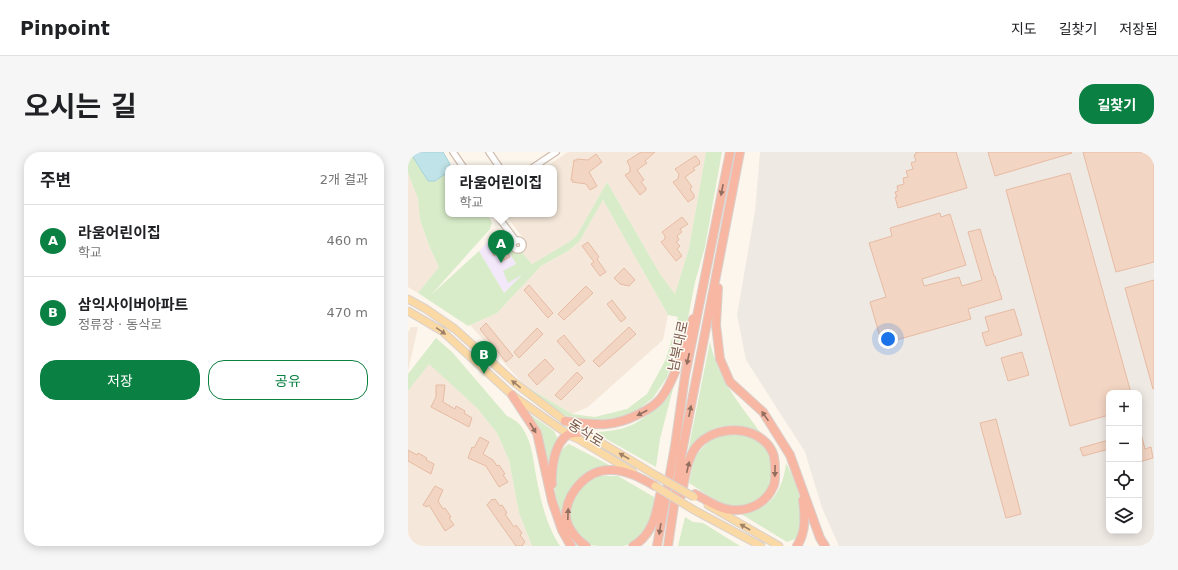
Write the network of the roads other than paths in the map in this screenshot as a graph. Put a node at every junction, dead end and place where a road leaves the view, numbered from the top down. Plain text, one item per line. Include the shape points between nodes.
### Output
1 (453, 152) edge
2 (489, 152) edge
3 (556, 152) edge
4 (730, 152) edge
5 (740, 152) edge
6 (462, 165) edge
7 (498, 165) edge
8 (536, 165) edge
9 (498, 217) edge
10 (516, 241) dead end
11 (718, 266) junction
12 (702, 294) junction
13 (408, 299) edge
14 (408, 311) edge
15 (512, 395) junction
16 (678, 417) junction
17 (565, 421) junction
18 (582, 432) junction
19 (568, 435) junction
20 (655, 486) junction
21 (802, 488) junction
22 (694, 496) junction
23 (552, 501) junction
24 (571, 546) edge
25 (586, 546) edge
26 (633, 546) edge
27 (657, 546) edge
28 (668, 546) edge
29 (761, 546) edge
30 (779, 546) edge
31 (797, 546) edge
32 (825, 546) edge

1 - 6 street
2 - 7 street
3 - 8 street
4 -> 12 highway, 남북대로
5 - 11 highway, 남북대로
9 - 10 street
21 -> 11 highway via 790,455 763,412 730,382 720,359 716,325
28 -> 11 highway, 남북대로 via 682,452
12 -> 16 highway, 남북대로
12 -> 17 highway via 678,363 661,399 630,419 613,424
17 -> 13 main road, 동삭로 via 515,384 455,329
14 -> 15 main road, 동삭로 via 442,331
15 - 19 main road, 동삭로
15 -> 23 highway via 537,433
16 - 26 highway via 652,527 642,541
16 -> 27 highway, 남북대로
17 - 18 main road, 동삭로
18 - 19 highway
22 -> 18 main road, 동삭로, bridge
19 - 20 main road, 동삭로
19 - 23 highway via 560,443 553,462
25 -> 20 highway via 572,532 566,513 572,495 580,483 595,473 608,470 641,478
20 - 29 main road, 동삭로, bridge
21 - 31 highway via 805,522
21 - 32 highway
28 -> 22 highway via 690,459 696,447 708,437 732,430 755,436 766,443 772,451 775,460 774,486 755,506 740,510 724,508
30 -> 22 main road, 동삭로
23 - 24 highway via 562,530

